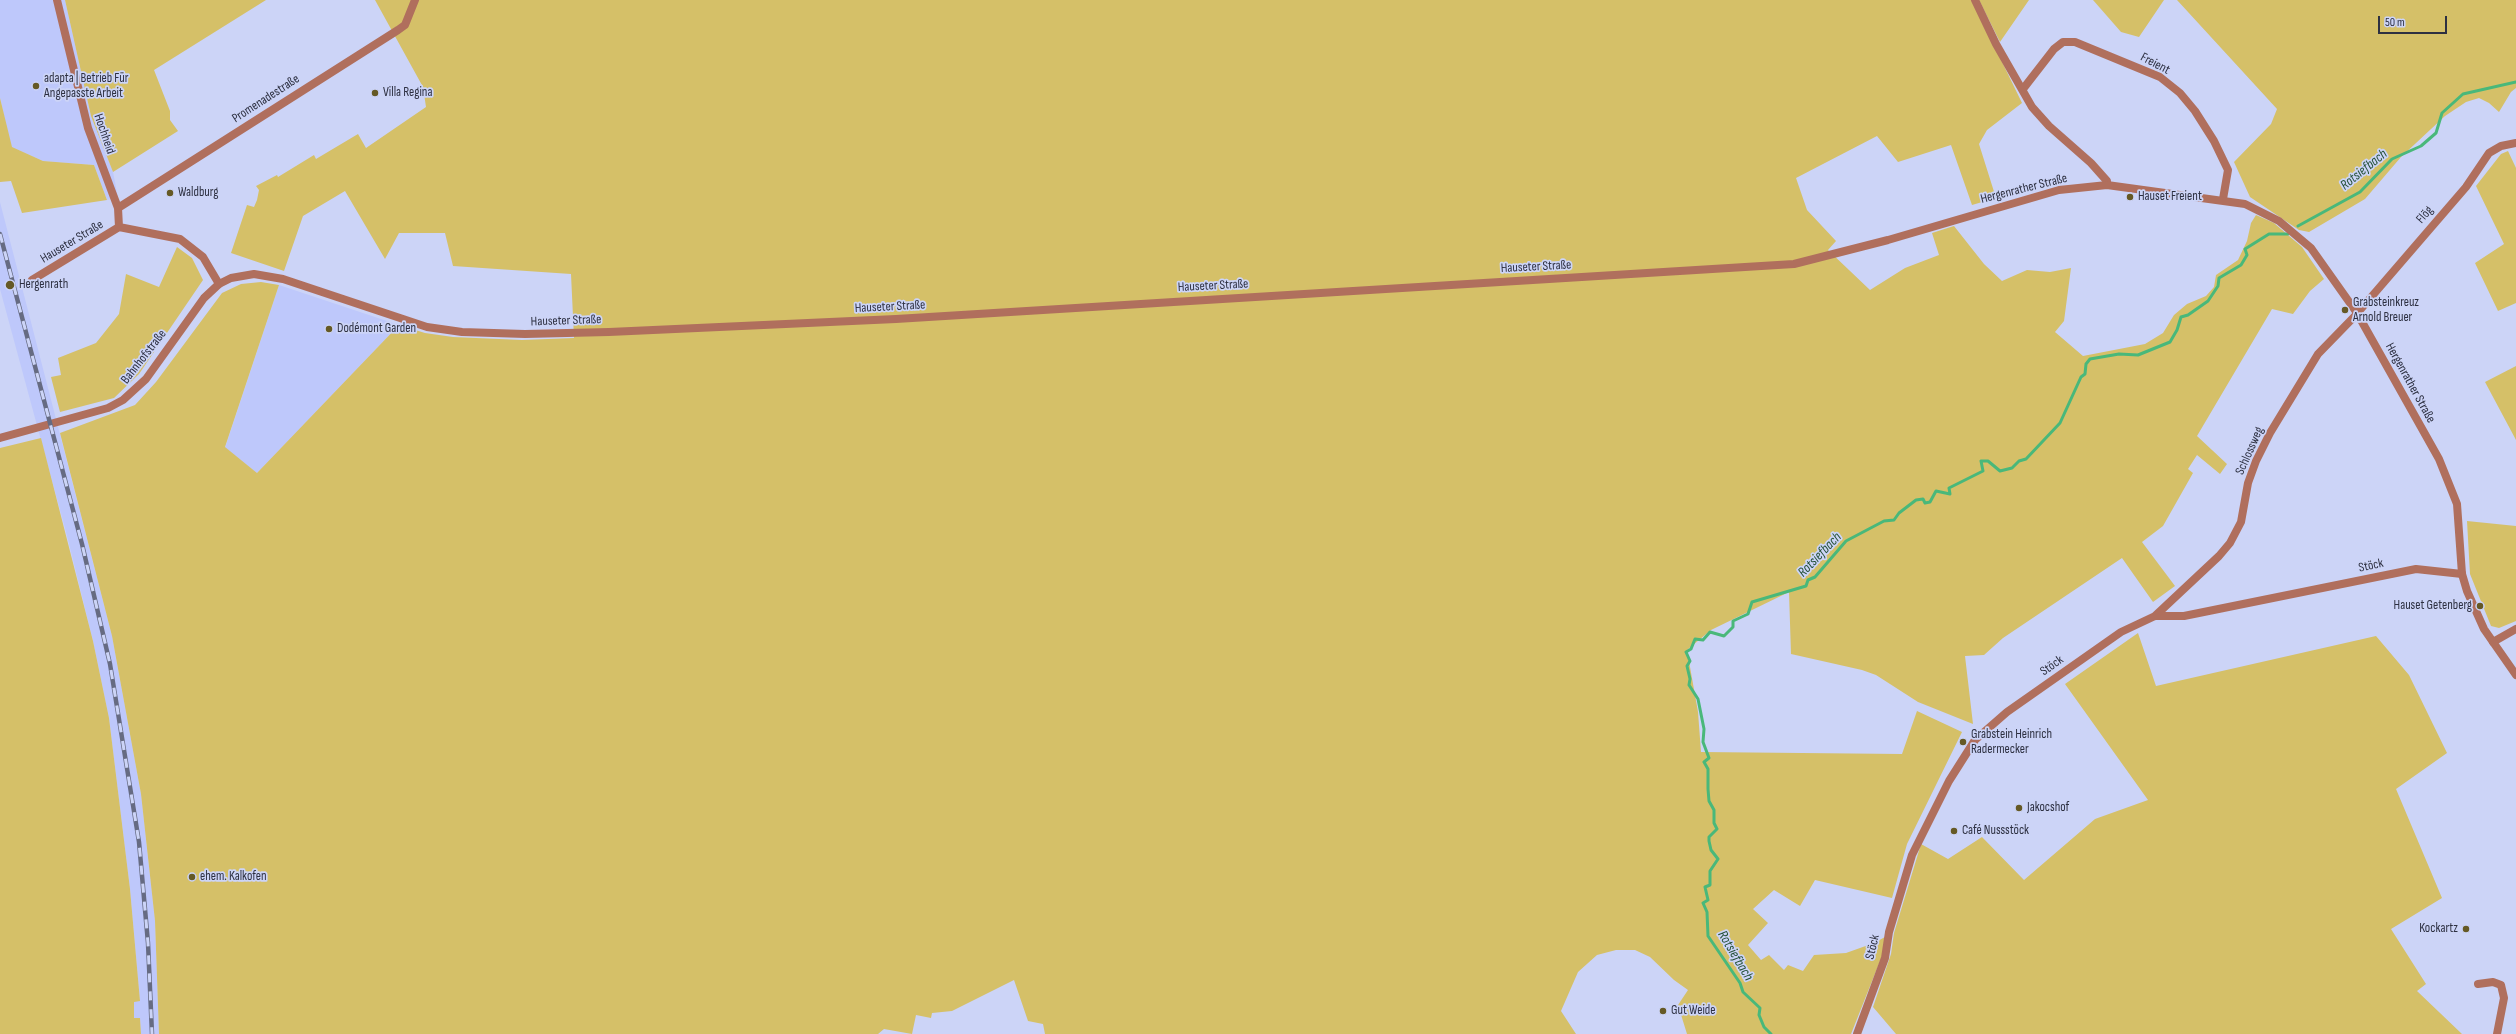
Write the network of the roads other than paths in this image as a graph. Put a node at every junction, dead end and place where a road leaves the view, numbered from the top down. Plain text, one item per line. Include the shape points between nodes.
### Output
1 (57, 0) edge
2 (415, 0) edge
3 (1974, 0) edge
4 (2023, 89) junction
5 (2516, 143) edge
6 (2107, 185) junction
7 (2223, 199) junction
8 (118, 208) junction
9 (119, 227) junction
10 (1794, 264) joint
11 (32, 280) dead end
12 (219, 284) junction
13 (2358, 313) junction
14 (0, 438) edge
15 (2462, 574) junction
16 (2155, 616) junction
17 (2516, 629) edge
18 (2493, 642) junction
19 (2516, 676) edge
20 (2478, 984) dead end
21 (1856, 1034) edge
22 (2497, 1034) edge

1 - 8 street, Hochheid via 88,128
2 - 8 street, Promenadestraße via 405,25 398,30
3 - 4 street
4 - 6 street via 2032,107 2049,126 2091,163 2107,180
4 - 7 street, Freient via 2054,48 2063,42 2074,42 2160,77 2180,93 2214,141 2228,170
5 - 13 street, Flög via 2501,146 2489,153 2466,187
6 - 7 street, Hergenrather Straße
6 - 10 street, Hergenrather Straße via 2060,190
7 - 13 street, Hergenrather Straße via 2262,211 2300,237 2311,248
8 - 9 street, Hochheid
9 - 11 street, Hauseter Straße
9 - 12 street, Hauseter Straße via 180,239 203,257
10 - 12 street, Hauseter Straße via 896,319 525,334 462,332 427,327 270,275 243,276
12 - 14 street, Bahnhofstraße via 191,315 146,379 123,400 108,408
13 - 15 street, Hergenrather Straße via 2448,479 2457,504
13 - 16 street, Schlossweg via 2318,354 2270,433 2250,475 2241,522 2230,543
15 - 16 street, Stöck via 2416,569 2184,616
15 - 18 street, Hergenrather Straße via 2473,607
16 - 21 street, Stöck via 2121,632 2007,712 1975,740 1949,781 1912,855 1889,932 1885,958
17 - 18 street
18 - 19 street, Hergenrather Straße
20 - 22 street via 2494,982 2501,986 2504,998

